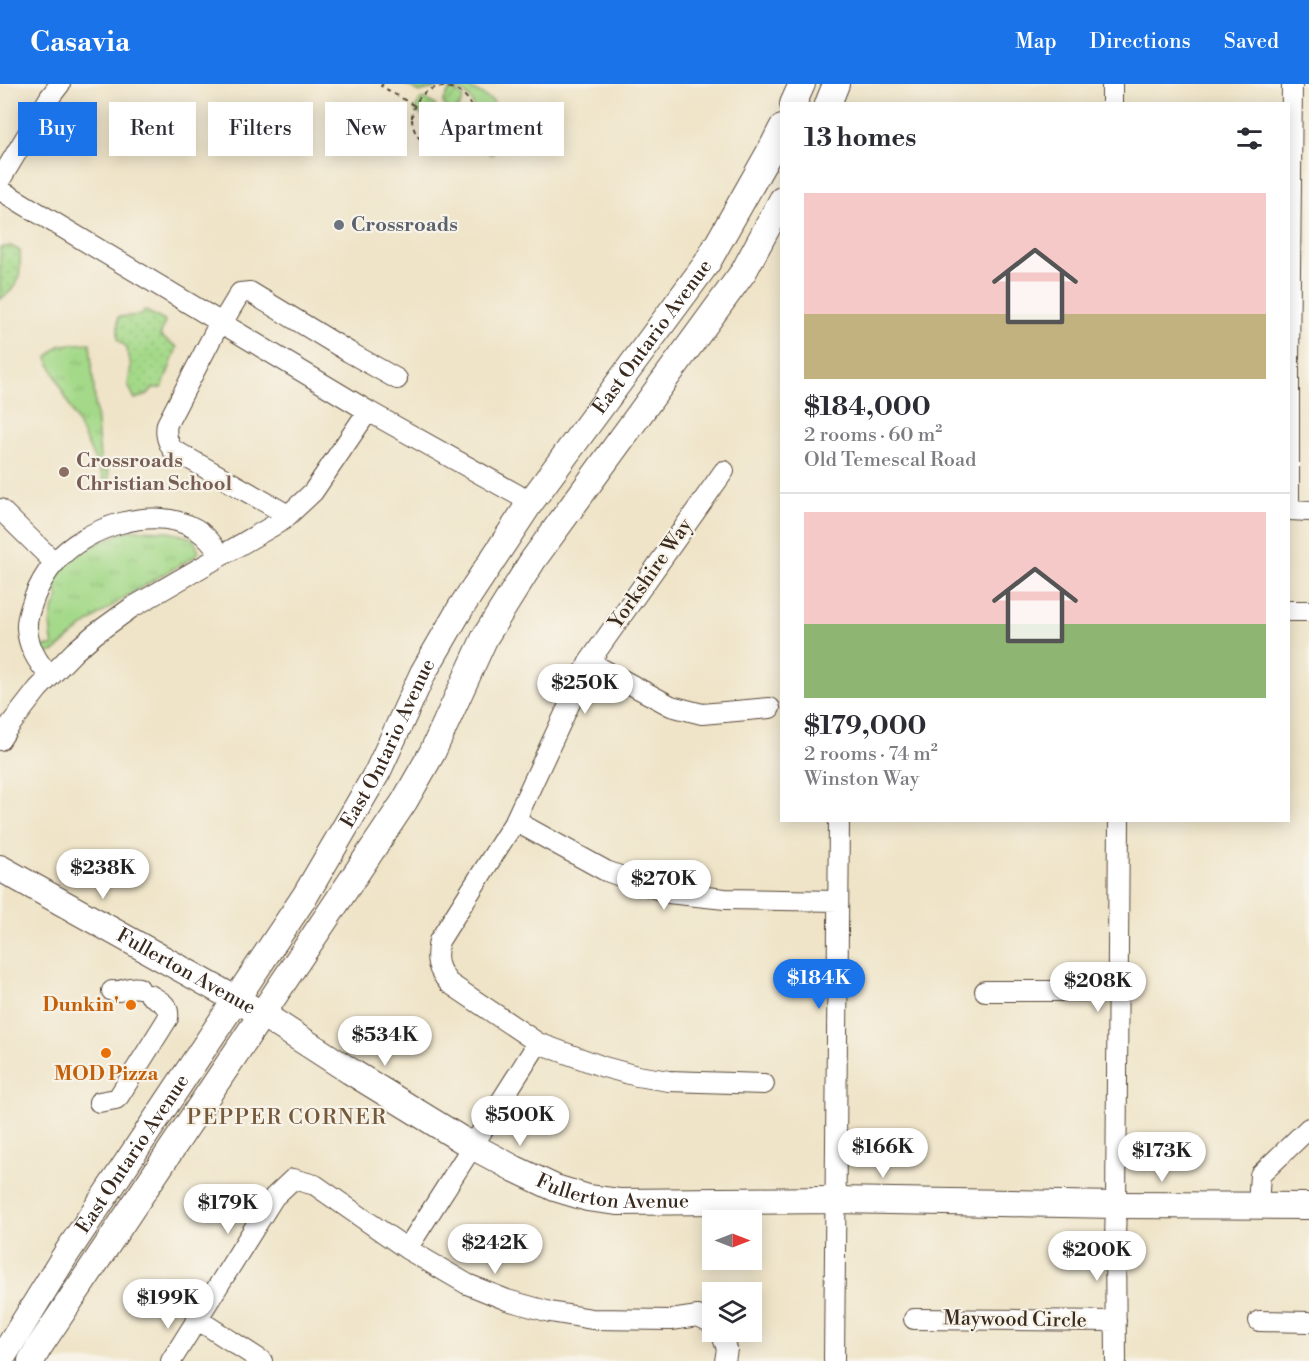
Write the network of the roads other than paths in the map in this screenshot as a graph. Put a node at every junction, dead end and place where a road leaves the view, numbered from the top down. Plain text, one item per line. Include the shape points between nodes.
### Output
1 (60, 84) edge
2 (801, 84) edge
3 (836, 84) edge
4 (1112, 84) edge
5 (1292, 84) edge
6 (794, 102) edge
7 (829, 102) edge
8 (1112, 102) edge
9 (780, 132) edge
10 (1290, 132) edge
11 (0, 180) edge
12 (0, 190) edge
13 (780, 204) edge
14 (221, 323) junction
15 (397, 379) dead end
16 (368, 411) junction
17 (724, 471) dead end
18 (524, 499) junction
19 (0, 509) edge
20 (1290, 510) edge
21 (1309, 511) edge
22 (288, 515) junction
23 (221, 556) junction
24 (55, 563) junction
25 (1290, 611) edge
26 (1309, 611) edge
27 (589, 662) junction
28 (50, 676) junction
29 (770, 708) dead end
30 (0, 740) edge
31 (515, 821) junction
32 (839, 822) edge
33 (1119, 822) edge
34 (0, 868) edge
35 (838, 901) junction
36 (985, 990) dead end
37 (112, 991) dead end
38 (1117, 991) junction
39 (236, 999) junction
40 (262, 1014) junction
41 (538, 1043) junction
42 (764, 1084) dead end
43 (99, 1102) dead end
44 (1309, 1128) edge
45 (472, 1146) junction
46 (1287, 1148) junction
47 (1309, 1149) edge
48 (836, 1200) junction
49 (1116, 1205) junction
50 (1258, 1206) junction
51 (1309, 1206) edge
52 (407, 1249) junction
53 (702, 1318) edge
54 (197, 1319) junction
55 (914, 1319) dead end
56 (1116, 1321) junction
57 (1259, 1321) dead end
58 (1309, 1322) edge
59 (20, 1328) junction
60 (725, 1342) edge
61 (0, 1361) edge
62 (21, 1361) edge
63 (31, 1361) edge
64 (171, 1361) edge
65 (262, 1361) edge
66 (725, 1361) edge
67 (834, 1361) edge
68 (1116, 1361) edge

1 - 11 street
2 - 6 main road
3 - 7 main road
4 - 8 street
5 - 10 street
9 - 18 main road, East Ontario Avenue via 707,262
12 - 14 street
13 - 40 main road, East Ontario Avenue via 744,271 533,560 485,637 432,753 404,802
14 - 15 street via 240,293 250,292
14 - 16 street
14 - 22 street via 167,424 167,439 172,449
16 - 18 street
16 - 22 street via 313,492
17 - 27 street, Yorkshire Way
18 - 39 main road, East Ontario Avenue via 423,673 373,780 305,896
19 - 24 street
20 - 21 street
22 - 23 street
23 - 24 street via 210,540 184,524 163,519 133,520 110,526 70,549
23 - 28 street via 131,608 95,634
24 - 28 street via 40,584 27,627 30,645
25 - 26 street
27 - 29 street via 670,706 702,714
27 - 31 street, Yorkshire Way
28 - 30 street
31 - 35 street via 606,871 668,893 725,899
31 - 41 street, Yorkshire Way via 439,940 436,953 442,975 449,983
32 - 35 street
33 - 38 street
34 - 39 main road, Fullerton Avenue
35 - 48 street
36 - 38 street
37 - 43 street via 134,986 145,991 167,1007 168,1018 119,1096
38 - 49 street
39 - 40 main road, Fullerton Avenue
39 - 59 main road, East Ontario Avenue
40 - 45 main road, Fullerton Avenue
40 - 63 main road, East Ontario Avenue
41 - 42 street via 637,1076
41 - 45 street
44 - 46 street
45 - 48 main road, Fullerton Avenue via 555,1188 588,1198 619,1202
45 - 52 street
46 - 47 street
46 - 50 street via 1260,1175
48 - 49 main road, Fullerton Avenue
48 - 67 street
49 - 50 main road, Fullerton Avenue
49 - 56 street
50 - 51 main road, Fullerton Avenue
52 - 53 street via 467,1284 550,1312 592,1319
52 - 54 street via 315,1185 293,1179 274,1197
54 - 64 street
54 - 65 street
55 - 56 street, Maywood Circle
56 - 68 street
57 - 58 street
59 - 61 main road, East Ontario Avenue
59 - 62 main road via 28,1337
60 - 66 street

